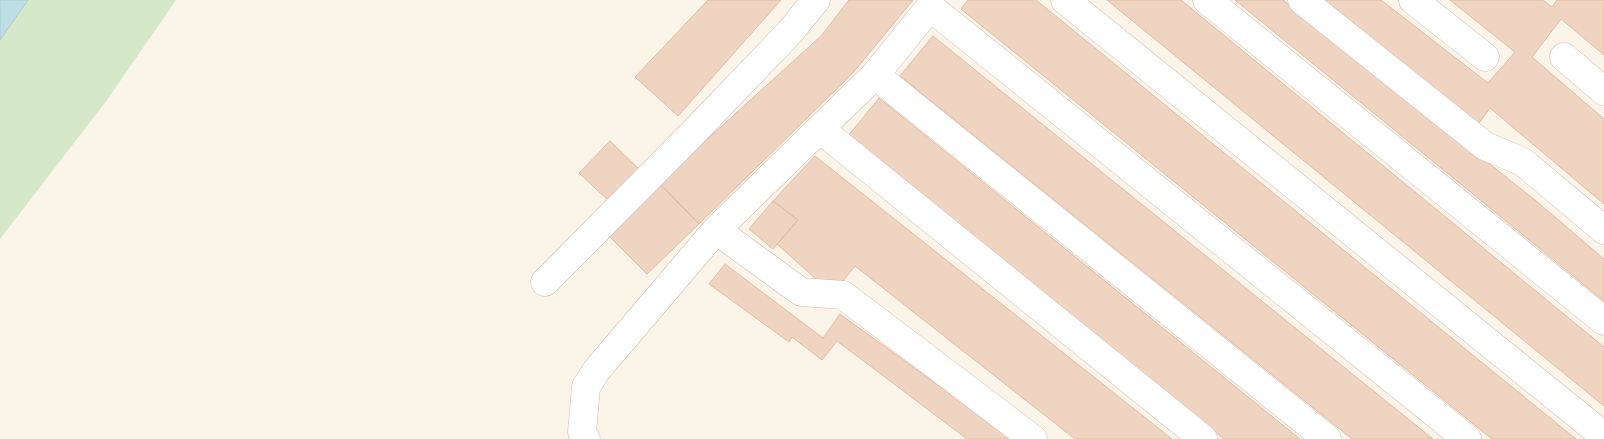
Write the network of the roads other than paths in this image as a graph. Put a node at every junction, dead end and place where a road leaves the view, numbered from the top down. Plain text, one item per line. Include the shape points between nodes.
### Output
1 (816, 0) edge
2 (1065, 0) edge
3 (1207, 0) edge
4 (1302, 0) edge
5 (1413, 0) edge
6 (932, 4) edge
7 (1564, 57) dead end
8 (1485, 58) dead end
9 (875, 75) junction
10 (1604, 91) edge
11 (821, 130) junction
12 (716, 230) junction
13 (1604, 230) edge
14 (545, 282) dead end
15 (1604, 321) edge
16 (1604, 436) edge
17 (586, 439) edge
18 (1033, 439) edge
19 (1203, 439) edge
20 (1327, 439) edge
21 (1466, 439) edge

1 - 14 lane via 790,32
2 - 16 lane
3 - 15 lane
4 - 13 lane via 1485,146 1524,162
5 - 8 lane
6 - 9 lane
6 - 21 lane
7 - 10 lane
9 - 11 lane
9 - 20 lane
11 - 12 lane
11 - 19 lane
12 - 17 lane via 596,371 586,387 582,432
12 - 18 lane via 801,292 843,295

